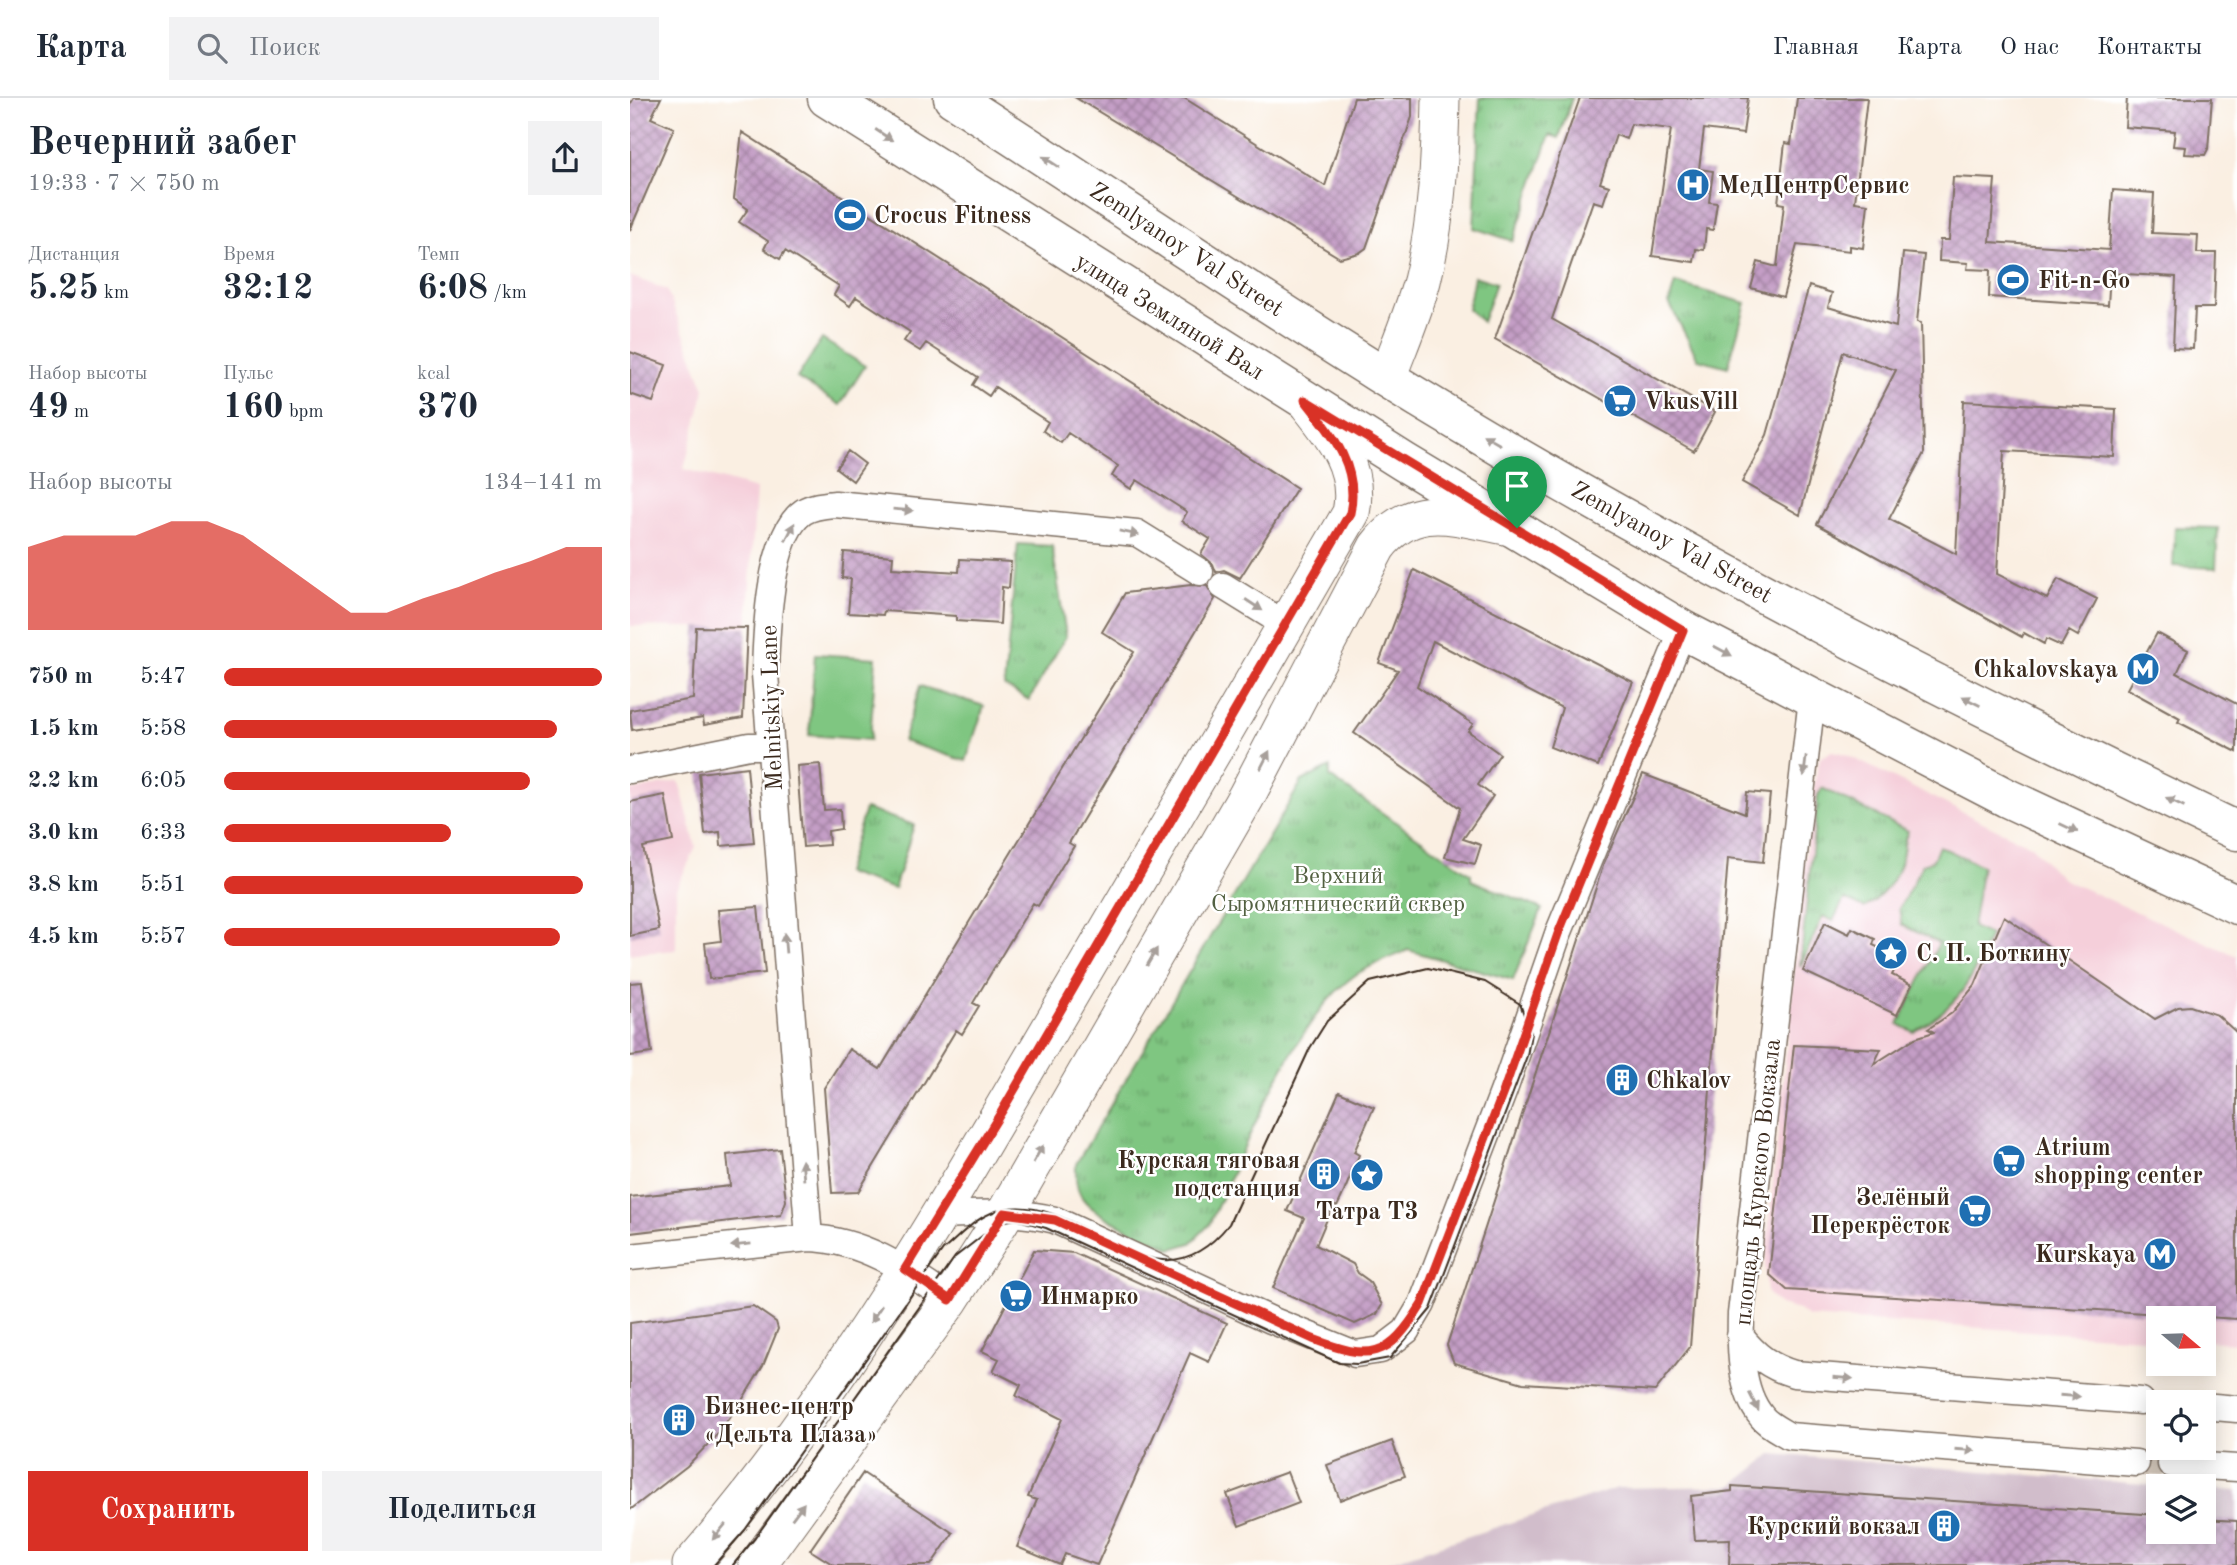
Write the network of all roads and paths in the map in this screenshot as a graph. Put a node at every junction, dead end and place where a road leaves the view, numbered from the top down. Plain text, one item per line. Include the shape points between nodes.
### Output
1 (827, 98) edge
2 (953, 98) edge
3 (1441, 98) edge
4 (1387, 378) junction
5 (1305, 400) junction
6 (1517, 528) junction
7 (1286, 625) junction
8 (1683, 630) junction
9 (1812, 698) junction
10 (769, 746) junction
11 (630, 770) edge
12 (2237, 831) edge
13 (2237, 905) edge
14 (1004, 1213) junction
15 (939, 1215) junction
16 (809, 1238) junction
17 (630, 1257) edge
18 (905, 1269) junction
19 (950, 1300) junction
20 (1740, 1336) junction
21 (2141, 1401) dead end
22 (2216, 1407) edge
23 (2237, 1409) edge
24 (2136, 1463) tunnel mouth
25 (2171, 1464) tunnel mouth
26 (2237, 1468) edge
27 (691, 1565) edge
28 (757, 1565) edge

1 -> 5 main road, улица Земляной Вал
4 -> 2 main road, Zemlyanoy Val Street
3 - 4 main road via 1440,157 1424,271
12 -> 4 main road, Zemlyanoy Val Street via 2055,744 1697,558
5 - 6 main road, улица Земляной Вал
5 - 7 main road via 1340,447 1353,481 1353,500
6 - 8 main road
14 -> 6 main road via 1246,797 1377,547 1398,525 1428,514
10 -> 7 street, Melnitskiy Lane via 765,674 779,554 803,512 835,504 1137,533
7 - 15 main road
8 -> 9 main road
8 - 14 street via 1614,791 1422,1304 1406,1331 1381,1350 1356,1354 1313,1339 1055,1220
9 -> 13 main road via 2007,798
9 -> 20 street, площадь Курского Вокзала
10 - 11 street
16 -> 10 street, Melnitskiy Lane
14 - 15 street
14 - 19 main road
15 - 18 main road
16 -> 17 street
16 - 18 street via 848,1243
18 - 19 street
18 -> 27 main road via 783,1449
28 -> 19 main road
20 -> 21 street, площадь Курского Вокзала via 1772,1367 1794,1374
20 -> 24 street via 1749,1398 1763,1419 1789,1436
22 - 23 street
25 - 26 street

